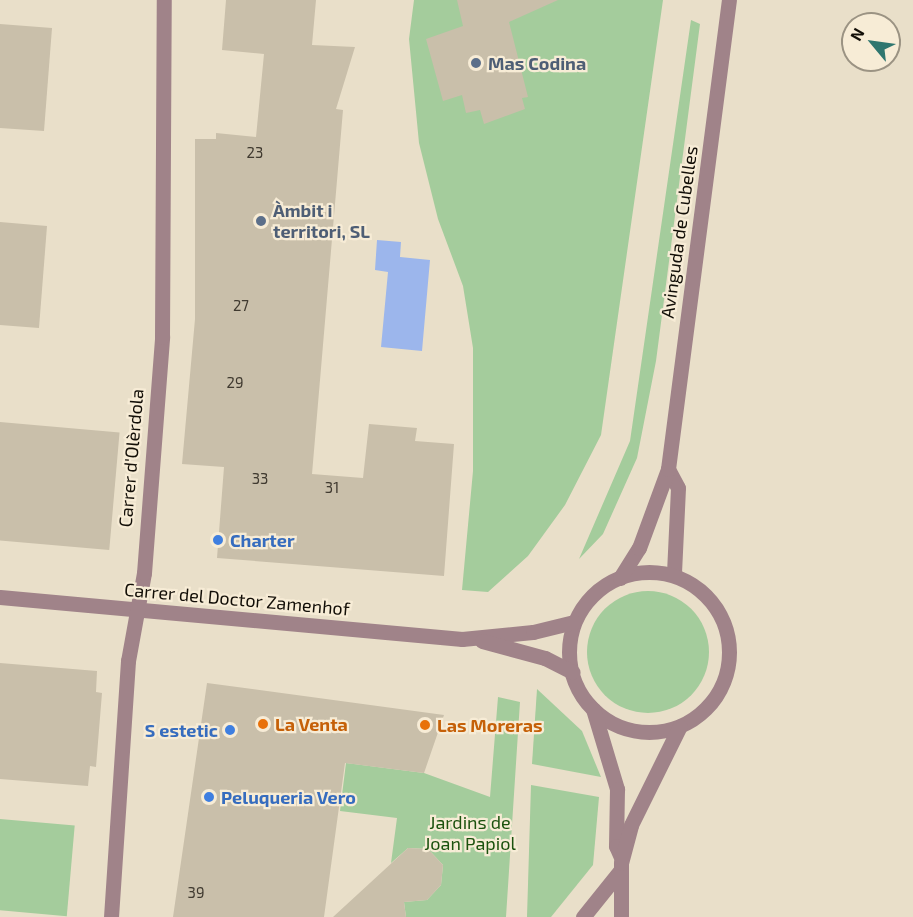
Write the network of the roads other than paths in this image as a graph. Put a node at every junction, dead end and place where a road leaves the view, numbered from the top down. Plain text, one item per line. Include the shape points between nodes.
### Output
1 (164, 0) edge
2 (729, 0) edge
3 (668, 469) junction
4 (674, 574) junction
5 (620, 578) junction
6 (0, 597) edge
7 (138, 609) junction
8 (574, 622) junction
9 (471, 638) junction
10 (573, 672) junction
11 (593, 709) junction
12 (680, 726) junction
13 (621, 864) junction
14 (111, 917) edge
15 (583, 917) edge
16 (621, 917) edge

1 - 7 street, Carrer d'Olèrdola via 162,337
2 - 3 street, Avinguda de Cubelles
3 - 4 street via 678,488
3 - 5 street via 639,548
4 - 5 street via 641,570
4 - 12 street via 720,612 730,644 724,682 717,696
5 - 8 street via 597,589
6 - 7 street, Carrer del Doctor Zamenhof
7 - 9 street, Carrer del Doctor Zamenhof
7 - 14 street, Carrer d'Olèrdola via 128,662
8 - 9 street via 533,632
8 - 10 street via 568,644
9 - 10 street via 544,658
10 - 11 street via 582,699
11 - 12 street via 617,726 638,732
11 - 13 street via 617,789 616,846
12 - 13 street via 638,808
13 - 15 street
13 - 16 street

